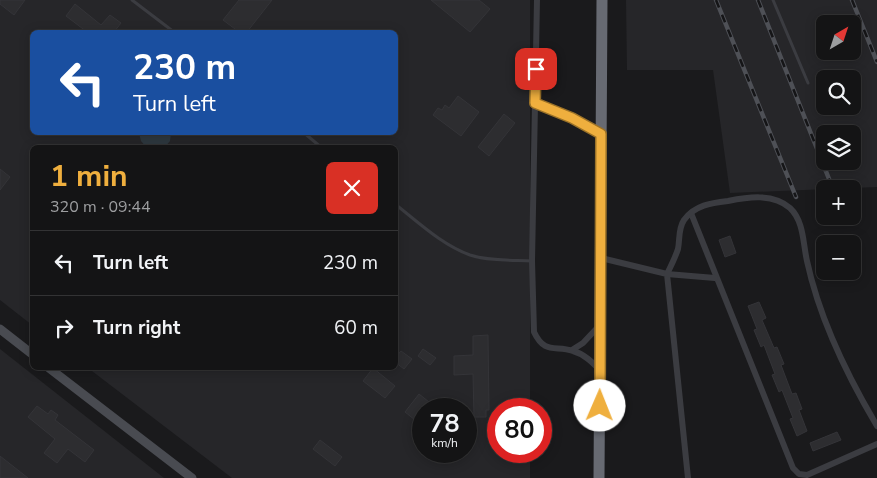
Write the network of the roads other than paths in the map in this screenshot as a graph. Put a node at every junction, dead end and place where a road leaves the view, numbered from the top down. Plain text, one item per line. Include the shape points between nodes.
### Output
1 (132, 0) edge
2 (537, 0) edge
3 (602, 0) edge
4 (774, 0) edge
5 (171, 30) edge
6 (808, 83) dead end
7 (535, 103) junction
8 (601, 134) junction
9 (307, 135) edge
10 (318, 145) edge
11 (398, 206) edge
12 (691, 213) junction
13 (601, 258) junction
14 (532, 261) junction
15 (667, 274) junction
16 (715, 278) junction
17 (600, 324) junction
18 (0, 329) edge
19 (572, 350) junction
20 (30, 352) edge
21 (52, 370) edge
22 (600, 371) junction
23 (877, 426) edge
24 (877, 444) edge
25 (800, 476) edge
26 (192, 478) edge
27 (599, 478) edge
28 (688, 478) edge

1 - 5 lane
2 - 7 street
3 - 8 highway
4 - 6 lane
7 - 8 street
7 - 14 street
8 - 13 highway
9 - 10 lane
11 - 14 lane via 470,255
12 - 15 street via 680,227 677,253
12 - 16 street
12 - 23 street via 705,205 757,197 777,200 793,211 801,226 819,305
13 - 15 street
13 - 17 highway
14 - 19 street via 534,332 544,346
15 - 16 street
15 - 28 street
16 - 25 street via 789,461
17 - 19 street
17 - 22 highway
18 - 20 street
19 - 22 street
21 - 26 street
22 - 27 highway
24 - 25 street

